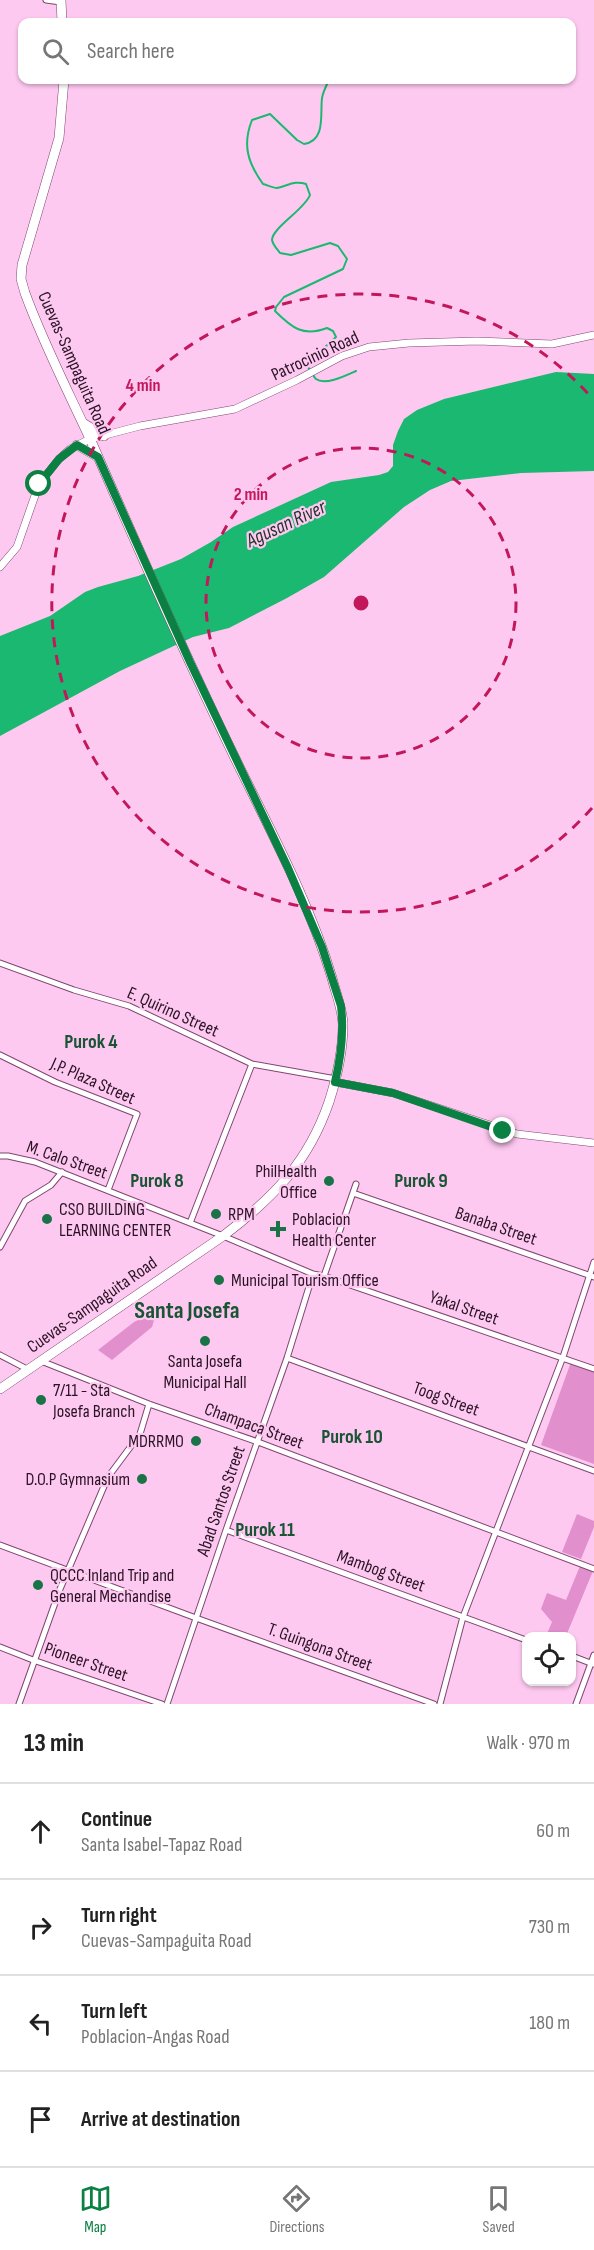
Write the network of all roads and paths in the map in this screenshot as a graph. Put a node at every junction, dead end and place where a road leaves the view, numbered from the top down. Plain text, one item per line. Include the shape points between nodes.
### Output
1 (46, 0) edge
2 (61, 1) edge
3 (62, 18) edge
4 (64, 84) edge
5 (594, 335) edge
6 (82, 424) junction
7 (104, 436) junction
8 (90, 440) junction
9 (78, 445) junction
10 (97, 456) junction
11 (0, 567) edge
12 (0, 963) edge
13 (0, 1055) edge
14 (252, 1064) junction
15 (335, 1080) junction
16 (594, 1143) edge
17 (0, 1156) edge
18 (62, 1172) junction
19 (356, 1184) dead end
20 (108, 1190) junction
21 (353, 1193) junction
22 (190, 1223) junction
23 (223, 1236) junction
24 (0, 1247) edge
25 (594, 1262) edge
26 (313, 1274) junction
27 (324, 1275) junction
28 (592, 1276) edge
29 (0, 1355) edge
30 (562, 1357) junction
31 (287, 1358) junction
32 (40, 1360) junction
33 (27, 1369) junction
34 (594, 1369) edge
35 (0, 1389) edge
36 (149, 1404) junction
37 (258, 1442) junction
38 (529, 1445) junction
39 (594, 1471) edge
40 (226, 1530) junction
41 (495, 1533) junction
42 (0, 1545) edge
43 (68, 1569) junction
44 (594, 1569) edge
45 (464, 1617) junction
46 (196, 1618) junction
47 (522, 1639) edge
48 (0, 1647) edge
49 (594, 1655) edge
50 (576, 1658) edge
51 (33, 1660) junction
52 (592, 1664) edge
53 (19, 1704) edge
54 (162, 1704) edge
55 (167, 1704) edge
56 (434, 1704) edge
57 (440, 1704) edge
58 (576, 1704) edge

1 - 2 street
2 - 3 main road
4 - 6 main road, Cuevas-Sampaguita Road via 59,138 24,255 21,279
5 - 7 street, Patrocinio Road via 552,344 477,341 377,345 342,356 235,409
6 - 7 main road
6 - 8 main road, Cuevas-Sampaguita Road
6 - 9 main road
7 - 8 street, Patrocinio Road
7 - 10 main road
8 - 9 street, Patrocinio Road
8 - 10 main road, Cuevas-Sampaguita Road
9 - 10 main road
9 - 11 street, Patrocinio Road via 59,459 39,484 17,547
10 - 15 main road, Cuevas-Sampaguita Road via 322,947 342,1015
12 - 14 street, E. Quirino Street via 129,1006
13 - 20 street, J.P. Plaza Street via 136,1114
14 - 15 street, E. Quirino Street
14 - 22 street
15 - 16 street via 393,1093 517,1134
15 - 23 main road, Cuevas-Sampaguita Road via 319,1127 297,1166 264,1203
17 - 18 street, M. Calo Street
18 - 20 street, M. Calo Street
18 - 24 street via 51,1185 25,1201
19 - 21 street
20 - 22 street, M. Calo Street
21 - 27 street
21 - 28 street, Banaba Street
22 - 23 street, M. Calo Street
23 - 26 street
23 - 32 main road, Cuevas-Sampaguita Road
25 - 28 street
26 - 27 street
26 - 31 street, Abad Santos Street
27 - 30 street, Yakal Street
28 - 30 street
29 - 33 street
30 - 34 street, Yakal Street
30 - 38 street
31 - 37 street, Abad Santos Street
31 - 38 street, Toog Street
32 - 33 main road, Cuevas-Sampaguita Road
32 - 36 street, Champaca Street
33 - 35 main road, Cuevas-Sampaguita Road
36 - 37 street, Champaca Street
36 - 43 street via 140,1434 108,1476
37 - 40 street, Abad Santos Street
37 - 41 street, Champaca Street
38 - 39 street, Toog Street
38 - 41 street
40 - 45 street, Mambog Street
40 - 46 street, Abad Santos Street
41 - 44 street, Champaca Street
41 - 45 street
42 - 43 street, T. Guingona Street
43 - 46 street, T. Guingona Street
43 - 51 street
45 - 47 street, Mambog Street
45 - 57 street
46 - 55 street, Abad Santos Street
46 - 56 street, T. Guingona Street
48 - 51 street, Pioneer Street
49 - 52 street
50 - 52 street
51 - 53 street
51 - 54 street, Pioneer Street
52 - 58 street

